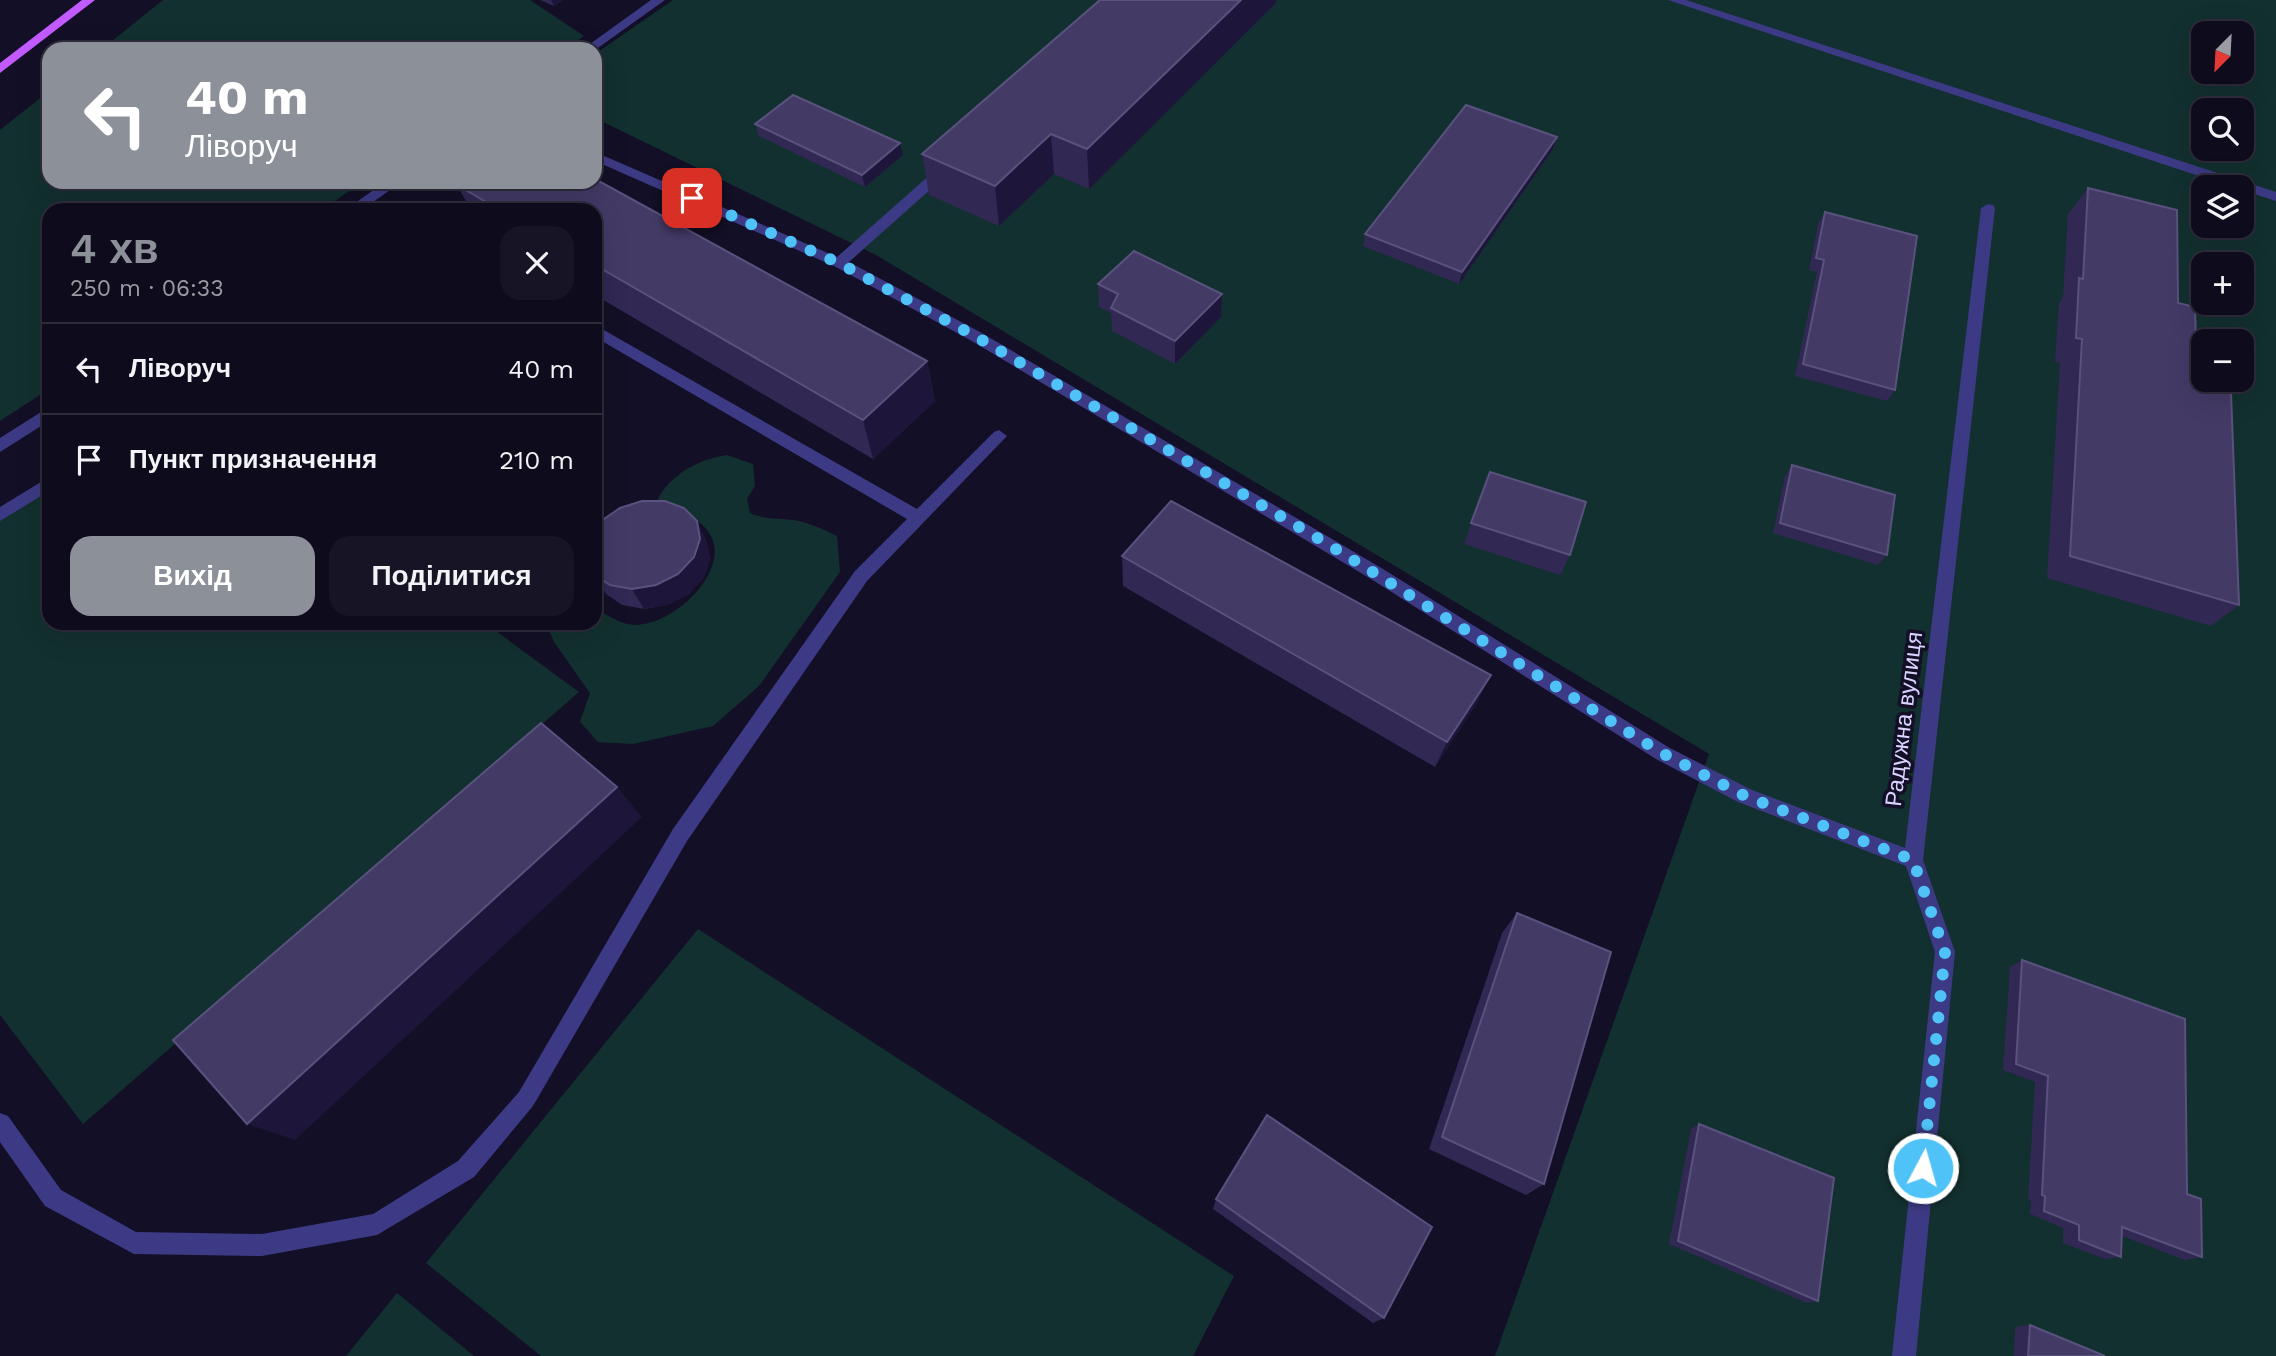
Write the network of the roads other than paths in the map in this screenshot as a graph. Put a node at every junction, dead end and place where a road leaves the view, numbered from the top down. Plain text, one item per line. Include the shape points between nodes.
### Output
1 (89, 0) edge
2 (659, 0) edge
3 (1674, 0) edge
4 (599, 42) edge
5 (0, 69) edge
6 (602, 159) edge
7 (952, 163) edge
8 (384, 189) edge
9 (495, 189) edge
10 (2276, 197) edge
11 (362, 203) edge
12 (474, 203) edge
13 (1988, 208) dead end
14 (839, 263) junction
15 (602, 334) edge
16 (42, 419) edge
17 (999, 436) dead end
18 (0, 446) edge
19 (42, 488) edge
20 (0, 515) edge
21 (918, 518) junction
22 (1913, 860) junction
23 (0, 1124) edge
24 (1904, 1356) edge

1 - 5 main road
2 - 4 street
3 - 10 street
6 - 14 street
7 - 14 street
8 - 11 street
9 - 12 street
13 - 22 street, Радужна вулиця
14 - 22 street via 1169,449 1662,753 1745,796
15 - 21 street
16 - 18 street
17 - 21 street
19 - 20 street
21 - 23 street via 861,576 688,824 526,1099 466,1169 377,1223 262,1245 134,1243 53,1198
22 - 24 street, Радужна вулиця via 1945,952

